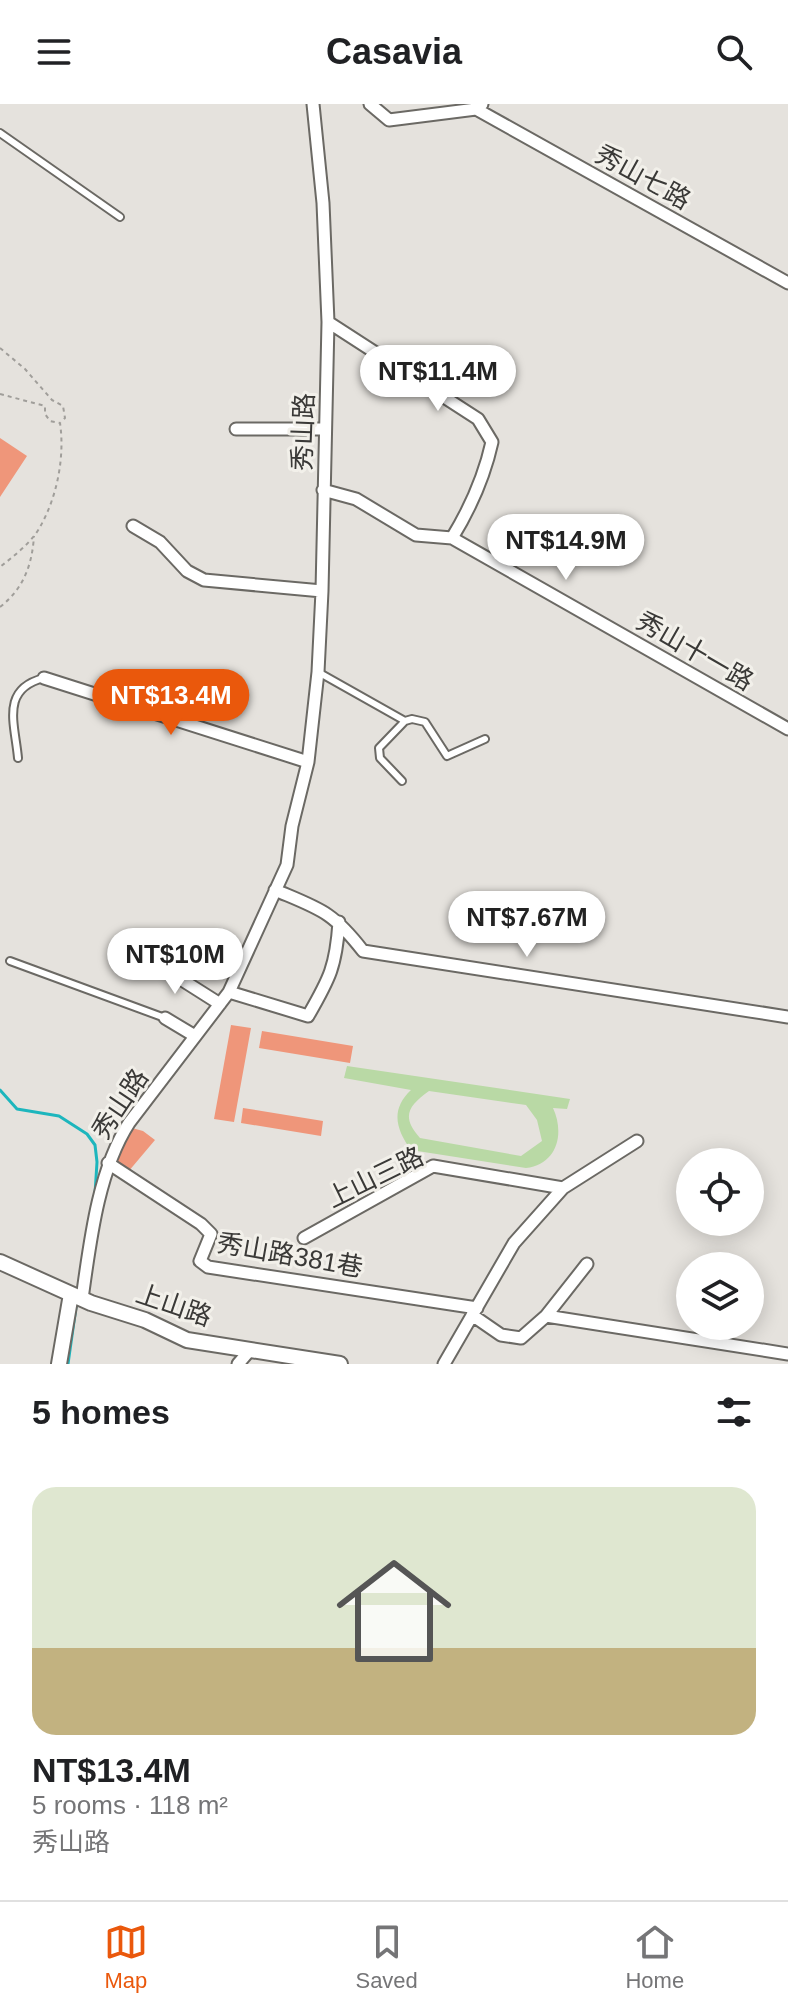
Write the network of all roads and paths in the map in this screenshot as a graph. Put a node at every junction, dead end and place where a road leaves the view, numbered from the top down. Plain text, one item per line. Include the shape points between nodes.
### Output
1 (313, 104) edge
2 (370, 104) edge
3 (479, 107) edge
4 (0, 133) edge
5 (120, 217) dead end
6 (788, 283) edge
7 (328, 322) junction
8 (0, 348) edge
9 (0, 394) edge
10 (52, 400) junction
11 (45, 406) junction
12 (60, 423) junction
13 (236, 429) dead end
14 (325, 429) junction
15 (323, 490) junction
16 (133, 526) dead end
17 (34, 535) junction
18 (452, 538) junction
19 (0, 567) edge
20 (322, 591) junction
21 (0, 607) edge
22 (318, 672) junction
23 (44, 678) joint
24 (405, 721) junction
25 (788, 729) edge
26 (485, 739) dead end
27 (18, 758) dead end
28 (308, 762) junction
29 (402, 781) dead end
30 (275, 890) junction
31 (339, 922) junction
32 (149, 959) dead end
33 (10, 961) dead end
34 (229, 992) junction
35 (220, 1004) junction
36 (788, 1017) edge
37 (165, 1018) joint
38 (195, 1036) junction
39 (637, 1141) dead end
40 (108, 1163) junction
41 (563, 1188) junction
42 (304, 1238) dead end
43 (0, 1262) edge
44 (587, 1264) dead end
45 (77, 1297) junction
46 (474, 1312) junction
47 (546, 1316) junction
48 (250, 1350) junction
49 (788, 1354) edge
50 (59, 1364) edge
51 (238, 1364) edge
52 (340, 1364) edge
53 (444, 1364) edge

1 - 7 street, 秀山路
2 - 3 street, 秀山七路 via 389,120
3 - 6 street, 秀山七路
4 - 5 lane
7 - 14 street, 秀山路
7 - 18 street via 478,419 492,442 485,475
8 - 10 path
9 - 11 path
10 - 11 path
10 - 12 path via 65,408 65,421
11 - 12 path via 50,421
12 - 17 path via 57,483
13 - 14 street
14 - 15 street, 秀山路
15 - 18 street, 秀山十一路 via 356,499 416,535
15 - 20 street, 秀山路
16 - 20 street via 204,580
17 - 19 path
17 - 21 path via 23,582
18 - 25 street, 秀山十一路
20 - 22 street, 秀山路
22 - 24 lane
22 - 28 street, 秀山路
23 - 27 lane via 28,682 14,697 11,719
23 - 28 street
24 - 26 lane via 425,722 447,756
24 - 29 lane via 379,748 380,758
28 - 30 street, 秀山路 via 287,865
30 - 31 street
30 - 34 street, 秀山路
31 - 34 street via 331,978 308,1016
31 - 36 street via 363,951
32 - 35 street
33 - 37 lane
34 - 35 street, 秀山路
35 - 38 street, 秀山路
37 - 38 street
38 - 40 street, 秀山路 via 129,1123
39 - 41 street
40 - 45 street, 秀山路
40 - 46 street, 秀山路381巷 via 211,1234 200,1261 208,1267
41 - 42 street, 上山三路 via 433,1166
41 - 46 street via 514,1243
43 - 45 street, 上山路
44 - 47 street
45 - 48 street, 上山路 via 187,1340
45 - 50 street
46 - 47 street via 501,1335 521,1338
46 - 53 street
47 - 49 street
48 - 51 street
48 - 52 street, 上山路

